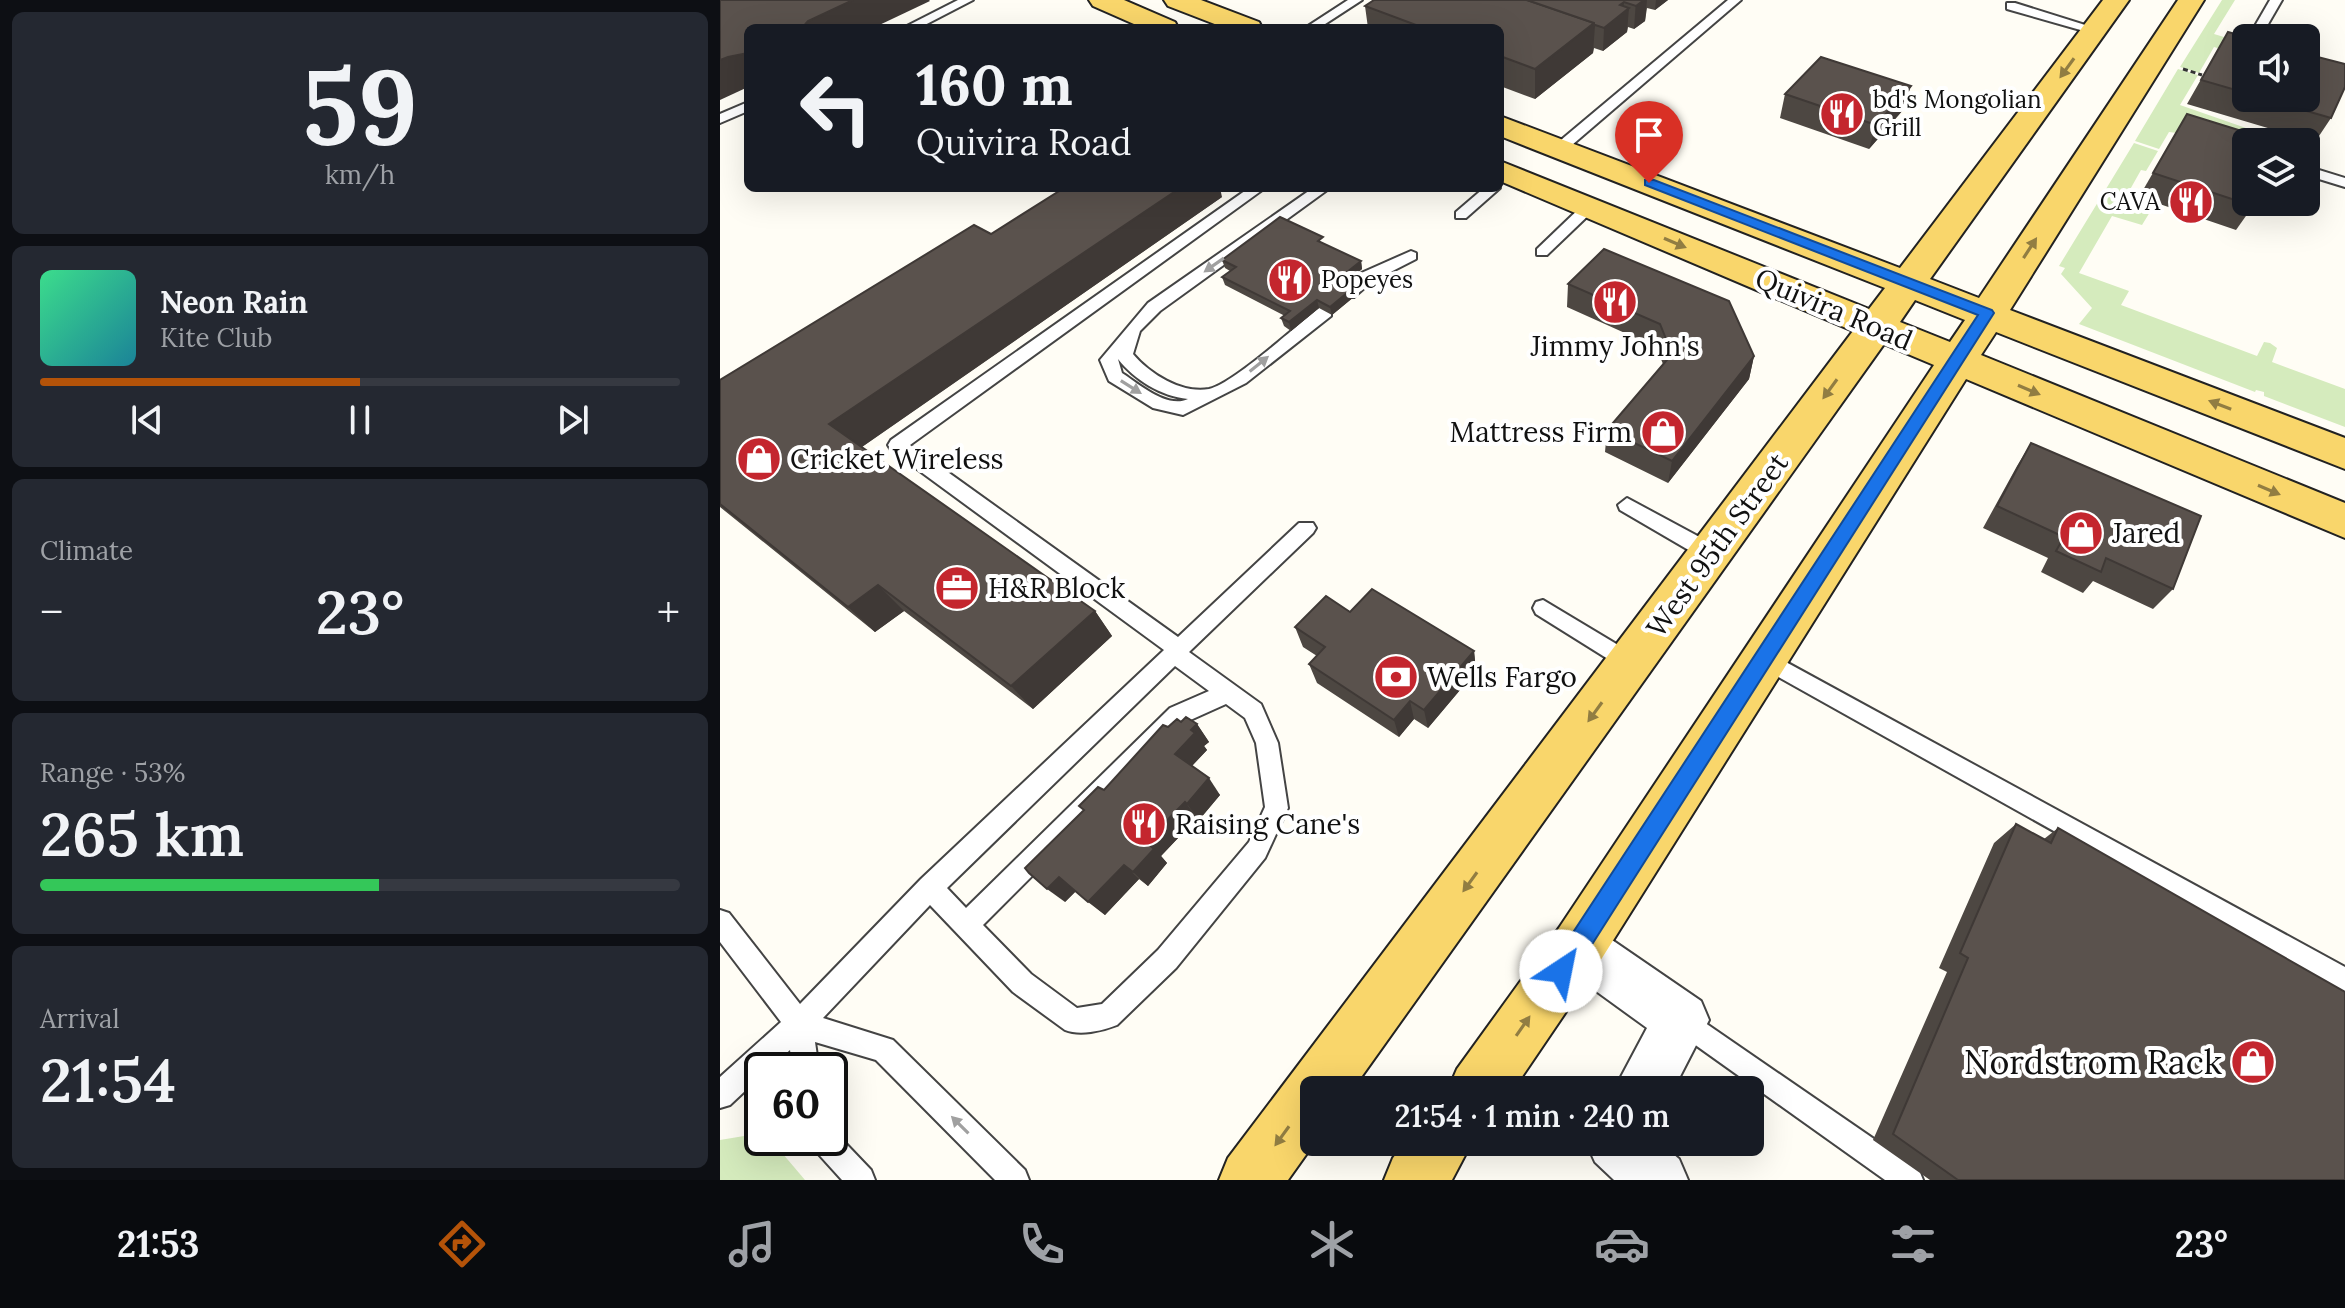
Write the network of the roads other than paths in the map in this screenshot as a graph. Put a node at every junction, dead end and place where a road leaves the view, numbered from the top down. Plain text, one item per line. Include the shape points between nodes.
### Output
1 (967, 0) edge
2 (1102, 0) edge
3 (1177, 0) edge
4 (1356, 0) edge
5 (1735, 0) edge
6 (2116, 0) edge
7 (2191, 0) edge
8 (2276, 0) edge
9 (2011, 6) dead end
10 (917, 24) edge
11 (1156, 24) edge
12 (1239, 24) edge
13 (1317, 24) edge
14 (2262, 24) edge
15 (2095, 30) junction
16 (744, 108) edge
17 (720, 119) edge
18 (1504, 127) edge
19 (1560, 148) junction
20 (2320, 175) edge
21 (1505, 179) edge
22 (2345, 183) edge
23 (1252, 192) edge
24 (1317, 192) edge
25 (1489, 192) edge
26 (1589, 207) junction
27 (1461, 215) dead end
28 (1542, 252) dead end
29 (1411, 256) dead end
30 (1910, 283) junction
31 (1348, 293) edge
32 (1325, 312) edge
33 (1987, 313) junction
34 (1877, 326) junction
35 (1957, 360) junction
36 (2345, 454) edge
37 (1627, 505) dead end
38 (2345, 521) edge
39 (1306, 528) dead end
40 (1711, 553) junction
41 (1543, 608) dead end
42 (1176, 651) junction
43 (1764, 659) junction
44 (1631, 663) junction
45 (1228, 693) junction
46 (930, 888) junction
47 (720, 922) edge
48 (966, 925) junction
49 (1578, 947) junction
50 (2345, 981) edge
51 (1682, 1020) junction
52 (799, 1024) junction
53 (803, 1052) edge
54 (1327, 1076) edge
55 (1488, 1076) edge
56 (1650, 1076) edge
57 (720, 1095) edge
58 (1300, 1112) edge
59 (839, 1156) edge
60 (1432, 1156) edge
61 (1631, 1156) edge
62 (861, 1180) edge
63 (1015, 1180) edge
64 (1250, 1180) edge
65 (1415, 1180) edge
66 (1658, 1180) edge
67 (1909, 1180) edge

1 - 10 lane
2 - 11 main road
3 - 12 main road
4 - 13 lane
5 - 19 lane
6 - 15 main road, West 95th Street
33 -> 7 main road
8 - 14 lane
9 - 15 lane
15 -> 30 main road, West 95th Street
16 - 17 lane
18 - 19 main road, Quivira Road
19 - 21 main road
19 - 30 main road, Quivira Road
20 - 22 lane
21 - 26 main road, Quivira Road
23 - 42 lane via 897,445
24 -> 32 lane via 1154,307 1108,360 1115,377 1159,404 1183,409 1240,379
25 - 27 lane
26 - 28 lane
26 -> 34 main road, Quivira Road
29 - 31 lane via 1365,278
30 - 33 main road, Quivira Road
30 - 34 main road, West 95th Street
33 - 35 main road
36 -> 33 main road, Quivira Road
34 - 35 main road, Quivira Road
34 -> 40 main road, West 95th Street
35 -> 38 main road, Quivira Road
35 - 43 main road
37 - 40 lane
39 - 42 lane
40 - 44 main road, West 95th Street
41 - 44 lane
42 - 45 lane
42 - 46 lane
43 - 49 main road
43 - 50 lane
44 -> 54 main road, West 95th Street
45 - 48 lane via 1178,715
45 - 48 lane via 1253,711 1267,743 1277,808 1257,850 1167,959 1108,1016 1074,1021 1022,983
46 - 48 lane
46 - 52 lane
47 - 52 lane
49 - 51 street
55 -> 49 main road
51 - 56 street
51 - 67 lane
52 - 53 lane
52 - 57 lane
63 -> 52 lane via 884,1049
58 -> 64 main road, West 95th Street
59 - 62 lane
60 - 65 main road
61 - 66 street

